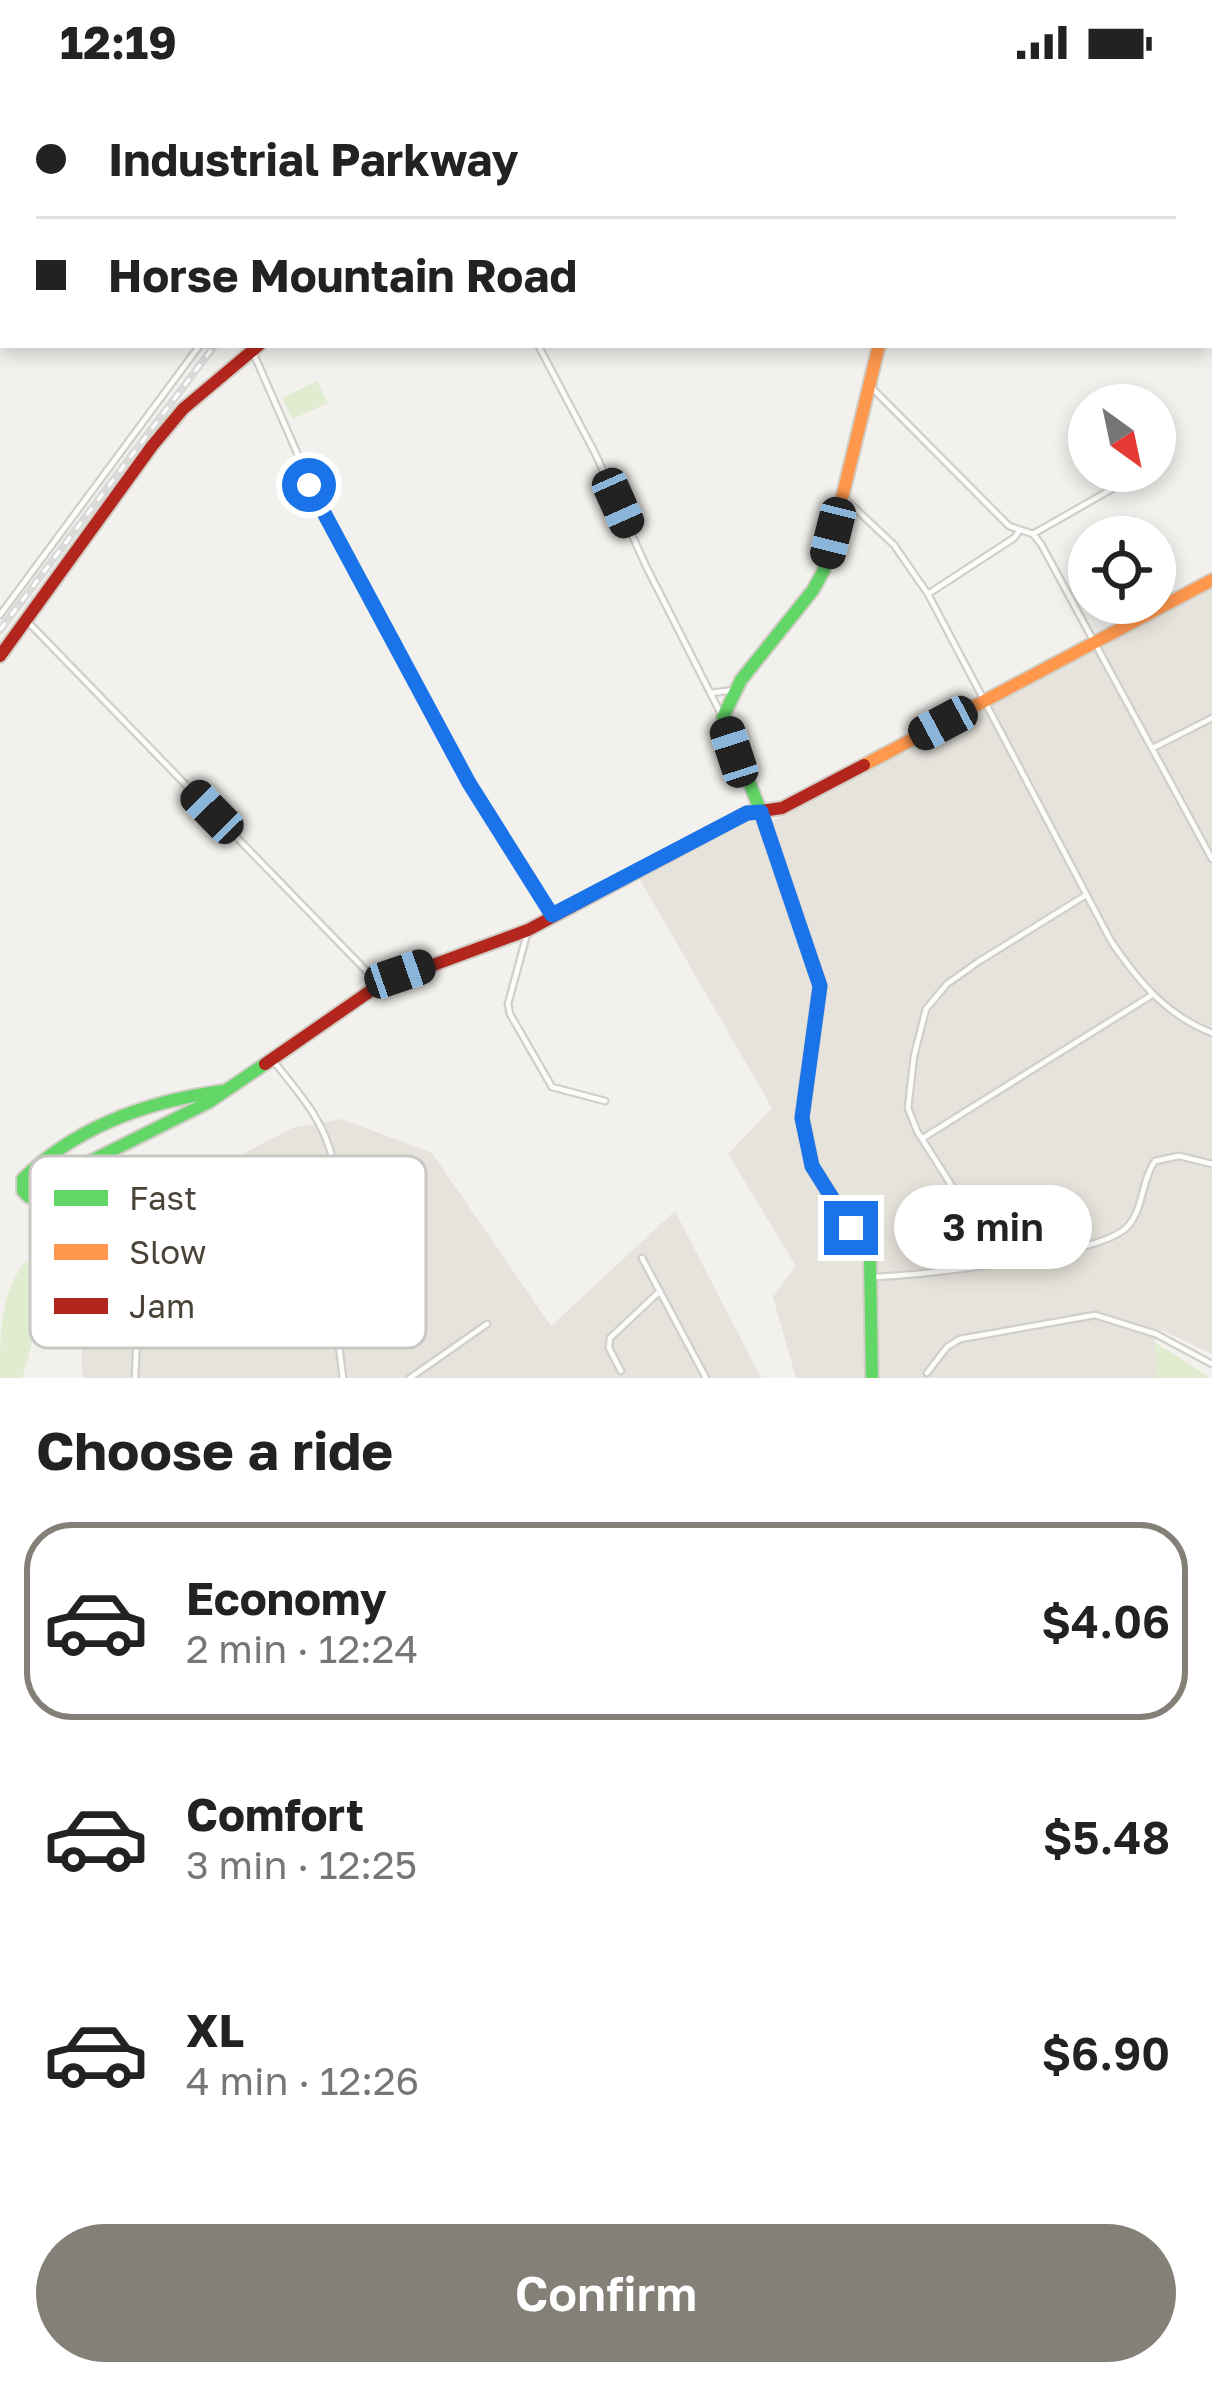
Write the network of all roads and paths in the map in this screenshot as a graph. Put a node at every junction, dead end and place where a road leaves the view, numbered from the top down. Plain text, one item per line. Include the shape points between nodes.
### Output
1 (198, 348) edge
2 (255, 348) edge
3 (539, 348) edge
4 (878, 348) edge
5 (867, 383) junction
6 (1107, 492) edge
7 (842, 496) junction
8 (1020, 530) junction
9 (1033, 534) junction
10 (1212, 580) edge
11 (928, 594) junction
12 (0, 615) edge
13 (27, 621) junction
14 (1094, 642) junction
15 (0, 656) edge
16 (737, 688) junction
17 (711, 693) junction
18 (983, 702) junction
19 (723, 717) junction
20 (1212, 718) edge
21 (1150, 749) junction
22 (761, 812) junction
23 (1212, 859) edge
24 (1087, 895) junction
25 (552, 915) junction
26 (528, 930) junction
27 (379, 985) junction
28 (1152, 994) junction
29 (1212, 1033) edge
30 (272, 1058) junction
31 (224, 1091) junction
32 (605, 1101) dead end
33 (922, 1138) junction
34 (49, 1156) edge
35 (100, 1156) edge
36 (330, 1156) edge
37 (1212, 1164) edge
38 (30, 1171) edge
39 (30, 1197) edge
40 (642, 1258) dead end
41 (972, 1267) junction
42 (873, 1277) junction
43 (660, 1291) junction
44 (488, 1324) dead end
45 (136, 1348) edge
46 (339, 1348) edge
47 (1212, 1364) edge
48 (621, 1371) dead end
49 (927, 1373) dead end
50 (135, 1378) edge
51 (343, 1378) edge
52 (410, 1378) edge
53 (706, 1378) edge
54 (872, 1378) edge

1 - 12 street
2 - 13 street via 172,421
2 - 25 street via 330,528 469,783
3 - 17 street
4 - 5 street
5 - 7 street
5 - 8 street
6 - 9 street
7 - 11 street via 894,545
7 - 16 street via 819,582
8 - 9 street
8 - 11 street
9 - 14 street
10 - 14 street
11 - 18 street
13 - 15 street
13 - 27 street
14 - 18 street
14 - 21 street
16 - 17 street
16 - 19 street
17 - 19 street
18 - 22 street
18 - 24 street
19 - 22 street
20 - 21 street
21 - 23 street
22 - 25 street
22 - 42 street via 820,986 802,1118 812,1166 870,1259
24 - 28 street
24 - 33 street via 947,984 926,1010 907,1093
25 - 26 street
26 - 27 street
26 - 32 street via 510,1014 552,1087
27 - 30 street
28 - 29 street
28 - 33 street
30 - 31 street
30 - 36 street via 314,1113
31 - 34 street via 101,1124
31 - 35 street
33 - 41 street via 967,1210
37 - 41 street via 1179,1156 1155,1161 1134,1218 1118,1234
38 - 39 street via 23,1179
40 - 43 street
41 - 42 street
42 - 54 street
43 - 48 street via 610,1338
43 - 53 street
44 - 52 street
45 - 50 street
46 - 51 street
47 - 49 street via 1156,1334 1095,1315 960,1339

